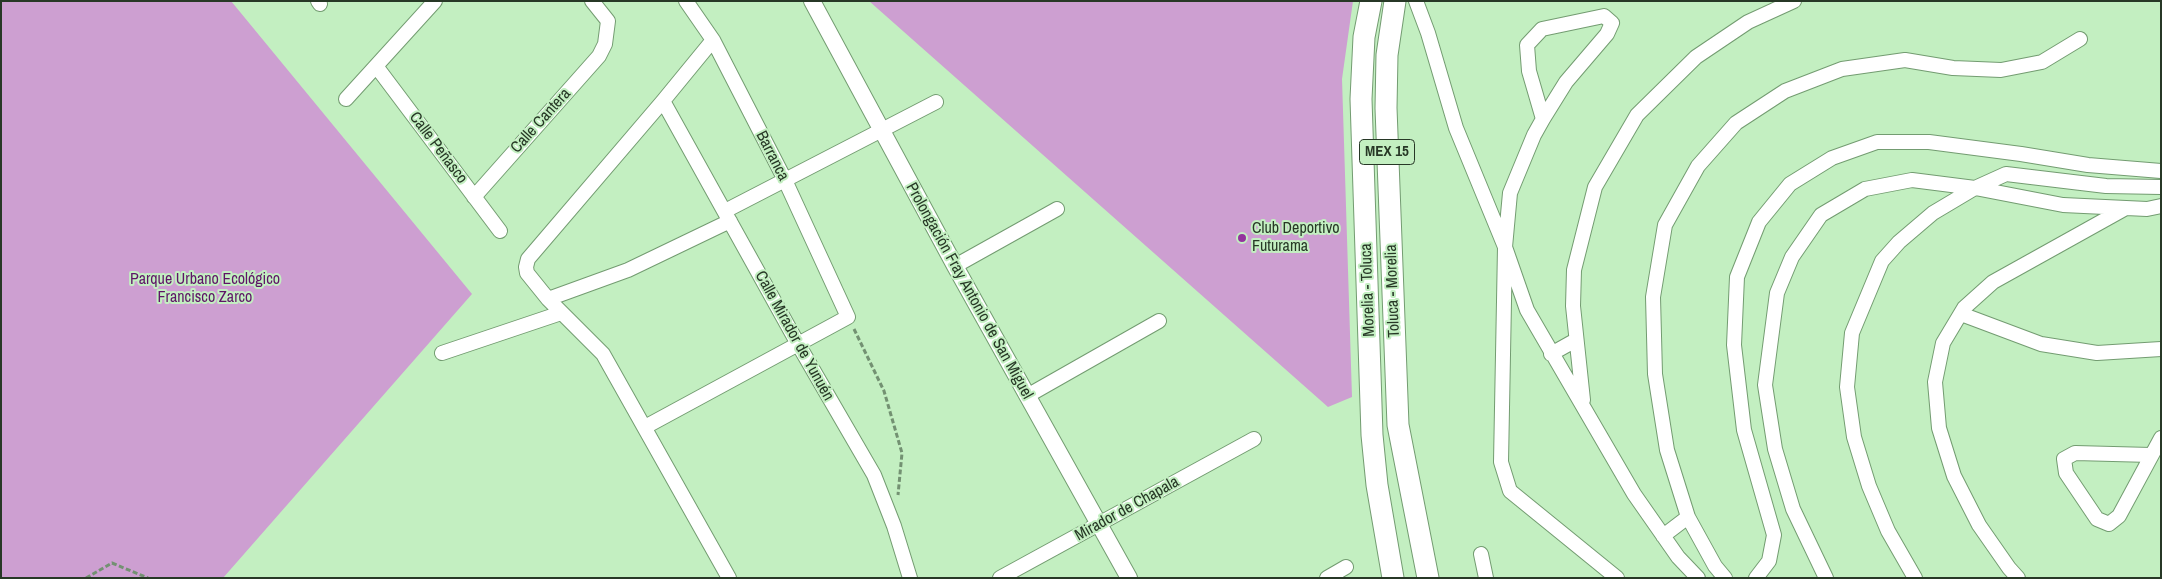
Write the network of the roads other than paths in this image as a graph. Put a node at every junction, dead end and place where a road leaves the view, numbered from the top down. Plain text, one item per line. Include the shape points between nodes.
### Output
1 (435, 1) edge
2 (592, 1) edge
3 (686, 1) edge
4 (812, 1) edge
5 (1371, 1) edge
6 (1395, 1) edge
7 (1416, 1) edge
8 (1794, 1) edge
9 (2080, 39) dead end
10 (713, 40) junction
11 (376, 66) junction
12 (346, 98) dead end
13 (663, 101) junction
14 (936, 102) dead end
15 (1543, 119) junction
16 (880, 130) junction
17 (2161, 171) edge
18 (784, 178) junction
19 (2161, 186) edge
20 (1976, 188) junction
21 (474, 197) junction
22 (2161, 206) edge
23 (2126, 208) junction
24 (1056, 209) dead end
25 (728, 216) junction
26 (500, 231) dead end
27 (1505, 247) junction
28 (955, 266) junction
29 (548, 299) junction
30 (561, 313) junction
31 (1961, 314) junction
32 (1159, 321) dead end
33 (1576, 340) junction
34 (798, 344) junction
35 (2161, 349) edge
36 (442, 353) dead end
37 (1551, 354) junction
38 (1027, 396) junction
39 (1583, 406) junction
40 (644, 427) junction
41 (2161, 438) edge
42 (1254, 439) dead end
43 (2151, 455) junction
44 (1688, 517) junction
45 (1099, 525) junction
46 (1385, 536) junction
47 (1663, 536) junction
48 (1480, 554) dead end
49 (1346, 567) dead end
50 (729, 578) edge
51 (910, 578) edge
52 (1000, 578) edge
53 (1130, 578) edge
54 (1327, 578) edge
55 (1393, 578) edge
56 (1399, 578) edge
57 (1428, 578) edge
58 (1486, 578) edge
59 (1617, 578) edge
60 (1698, 578) edge
61 (1725, 578) edge
62 (1756, 578) edge
63 (1826, 578) edge
64 (1916, 578) edge
65 (2018, 578) edge

1 - 11 street
2 - 21 street, Calle Cantera via 608,21 606,44 599,56
3 - 10 street, Barranca
4 - 16 street, Prolongación Fray Antonio de San Miguel
5 - 46 main road, Morelia - Toluca / MEX 15 via 1364,37 1361,99 1372,435
6 - 57 main road, Toluca - Morelia / MEX 15 via 1387,55 1386,108 1398,425
7 - 27 street via 1456,128
8 - 33 street via 1748,22 1696,57 1637,115 1596,187 1574,270
9 - 44 street via 2042,62 2001,70 1952,68 1905,60 1842,69 1785,92 1736,123 1698,166 1664,226 1653,296 1655,374 1666,450
10 - 13 street
10 - 18 street, Barranca
11 - 12 street
11 - 21 street, Calle Peñasco
13 - 25 street, Calle Mirador de Yunuén
13 - 29 street via 528,260 527,273
14 - 16 street
15 - 15 street via 1566,82 1607,34 1612,23 1604,16 1542,29 1527,45 1529,71
15 - 27 street via 1510,193
16 - 18 street
16 - 28 street, Prolongación Fray Antonio de San Miguel
17 - 62 street via 2088,165 1929,142 1878,142 1832,158 1790,184 1759,222 1737,277 1734,345 1744,430 1774,535 1769,561
18 - 25 street
18 - 34 street, Barranca via 848,317
19 - 20 street via 2106,186 2006,174
20 - 23 street via 2063,205
20 - 63 street via 1912,180 1865,189 1822,215 1792,257 1778,293 1765,385 1775,449 1793,509
20 - 64 street via 1933,214 1882,261 1852,333 1847,386 1854,437 1869,486 1888,531
21 - 26 street, Calle Peñasco
22 - 23 street
23 - 31 street via 1992,282
24 - 28 street
25 - 29 street via 628,270
25 - 34 street, Calle Mirador de Yunuén
27 - 37 street via 1526,310
27 - 59 street via 1501,462 1510,491
28 - 38 street, Prolongación Fray Antonio de San Miguel
29 - 30 street
30 - 36 street
30 - 40 street via 603,354
31 - 35 street via 2041,344 2097,353
31 - 65 street via 1943,343 1935,382 1939,428 1954,476 1979,525
32 - 38 street
33 - 37 street
33 - 39 street
34 - 40 street
34 - 51 street, Calle Mirador de Yunuén via 874,475
37 - 39 street
38 - 45 street, Prolongación Fray Antonio de San Miguel
39 - 47 street via 1634,494
40 - 50 street
41 - 43 street
42 - 45 street, Mirador de Chapala
43 - 43 street via 2119,516 2109,524 2097,519 2092,512 2066,473 2064,459 2075,453
44 - 47 street
44 - 61 street
45 - 52 street, Mirador de Chapala
45 - 53 street, Prolongación Fray Antonio de San Miguel
46 - 55 main road, Morelia - Toluca / MEX 15
46 - 56 main road
47 - 60 street
48 - 58 street
49 - 54 street

